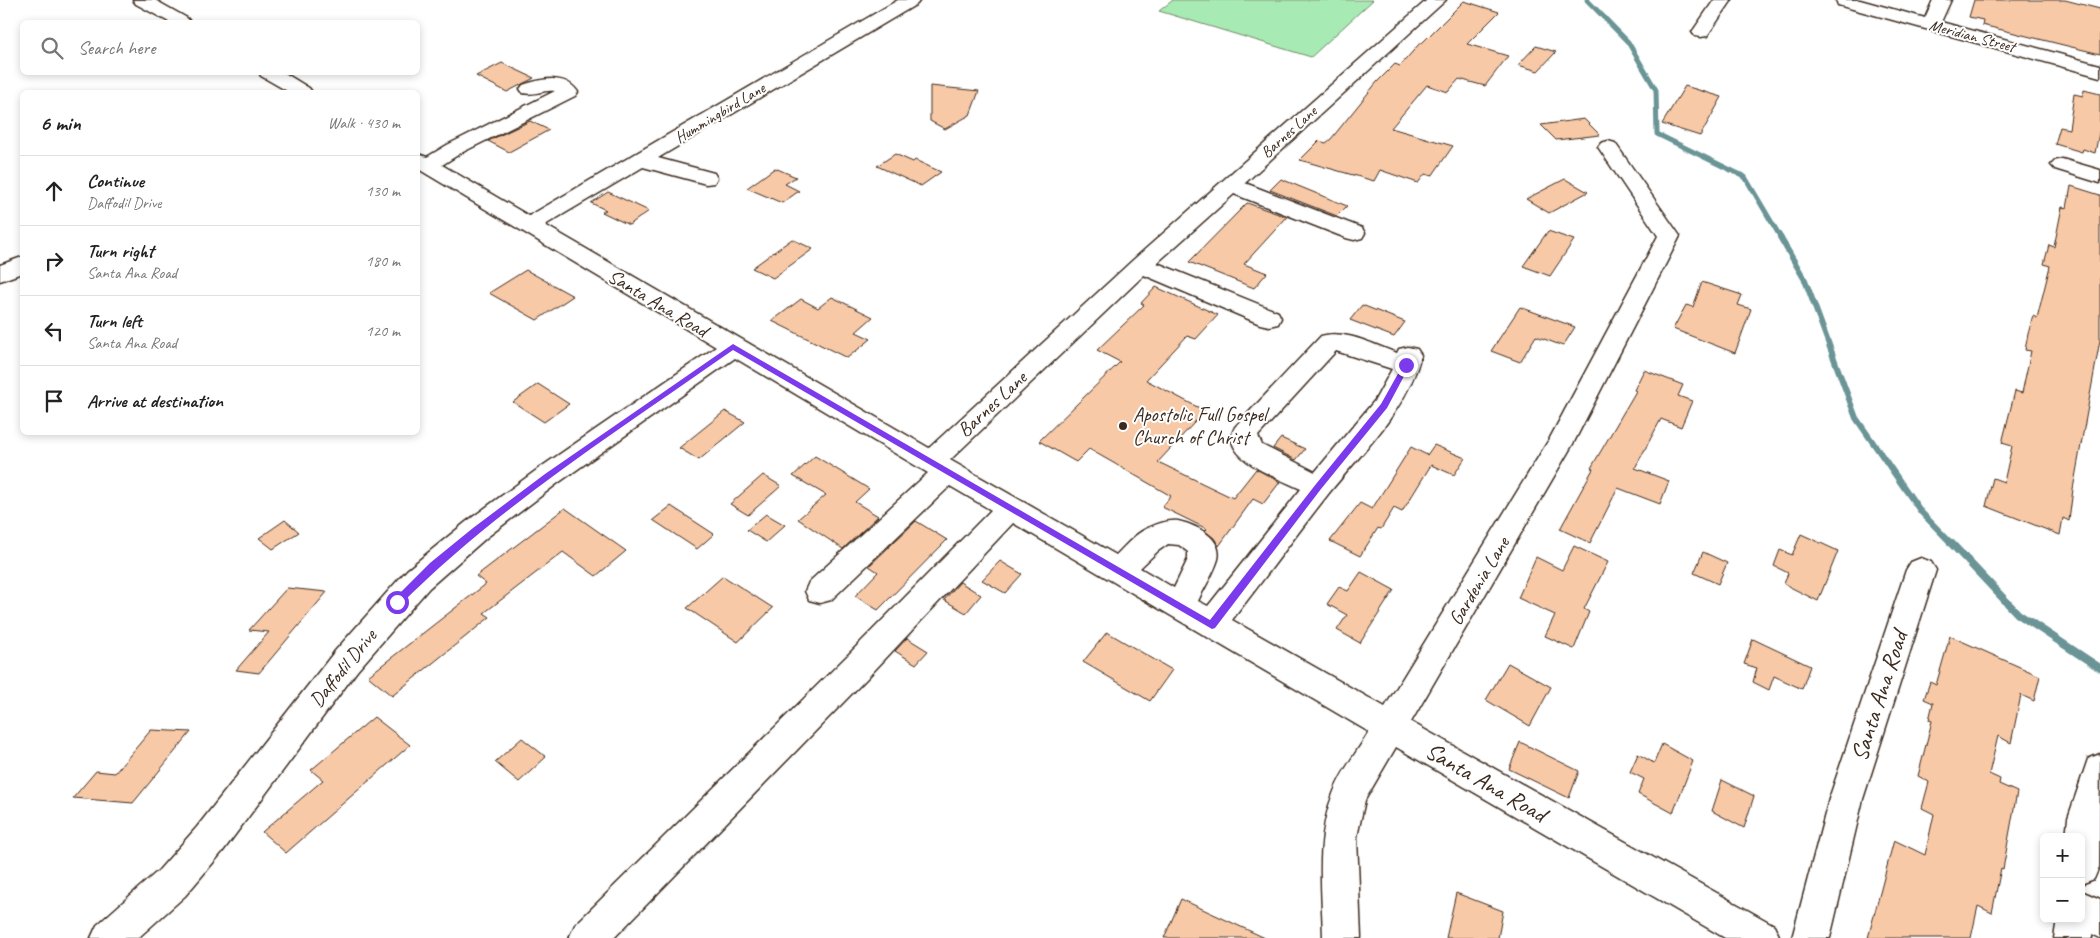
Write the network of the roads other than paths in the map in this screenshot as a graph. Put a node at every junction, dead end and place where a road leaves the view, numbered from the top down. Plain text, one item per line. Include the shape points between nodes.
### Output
1 (142, 0) edge
2 (911, 0) edge
3 (1437, 0) edge
4 (1724, 0) edge
5 (1942, 0) edge
6 (1844, 1) edge
7 (177, 20) edge
8 (1931, 24) junction
9 (1700, 32) dead end
10 (2100, 71) edge
11 (273, 75) edge
12 (530, 89) dead end
13 (299, 90) edge
14 (1608, 147) dead end
15 (640, 160) junction
16 (422, 163) edge
17 (2062, 165) dead end
18 (2100, 177) edge
19 (706, 178) dead end
20 (1231, 185) junction
21 (528, 226) junction
22 (1354, 233) dead end
23 (20, 265) edge
24 (1141, 266) junction
25 (0, 274) edge
26 (1268, 318) dead end
27 (733, 346) junction
28 (939, 466) junction
29 (1318, 486) junction
30 (1011, 507) junction
31 (1920, 570) dead end
32 (1119, 571) junction
33 (820, 591) dead end
34 (1180, 607) junction
35 (1212, 625) junction
36 (1390, 727) junction
37 (2100, 770) edge
38 (2084, 833) edge
39 (2085, 911) edge
40 (2100, 919) edge
41 (2075, 923) edge
42 (110, 938) edge
43 (588, 938) edge
44 (1342, 938) edge
45 (1761, 938) edge
46 (1810, 938) edge
47 (2073, 938) edge

1 - 7 street
2 - 15 street, Hummingbird Lane
3 - 20 street, Barnes Lane
4 - 9 street
5 - 8 street
6 - 8 street, Meridian Street
8 - 10 street, Meridian Street
11 - 13 street
12 - 16 street via 550,84 568,92
14 - 36 street, Gardenia Lane via 1669,236 1561,442
15 - 19 street
15 - 21 street, Hummingbird Lane
16 - 21 street, Santa Ana Road
17 - 18 street
20 - 22 street
20 - 24 street, Barnes Lane
21 - 27 street, Santa Ana Road
23 - 25 street
24 - 26 street
24 - 28 street, Barnes Lane
27 - 28 street, Santa Ana Road
27 - 42 street, Daffodil Drive via 548,476 476,530 418,580 346,661 210,839 172,883
28 - 30 street, Santa Ana Road
28 - 33 street, Barnes Lane
29 - 29 street via 1384,406 1407,360 1330,342 1244,434 1245,443 1252,452
29 - 35 street
30 - 32 street, Santa Ana Road
30 - 43 street
31 - 46 street, Santa Ana Road via 1846,799
32 - 34 street, Santa Ana Road
32 - 34 street via 1158,534 1173,532 1196,541 1203,547 1203,559
34 - 35 street, Santa Ana Road
35 - 36 street, Santa Ana Road
36 - 44 street, Gardenia Lane via 1349,796 1339,837
36 - 45 street, Santa Ana Road
37 - 38 street via 2085,818
39 - 40 street
41 - 47 street

